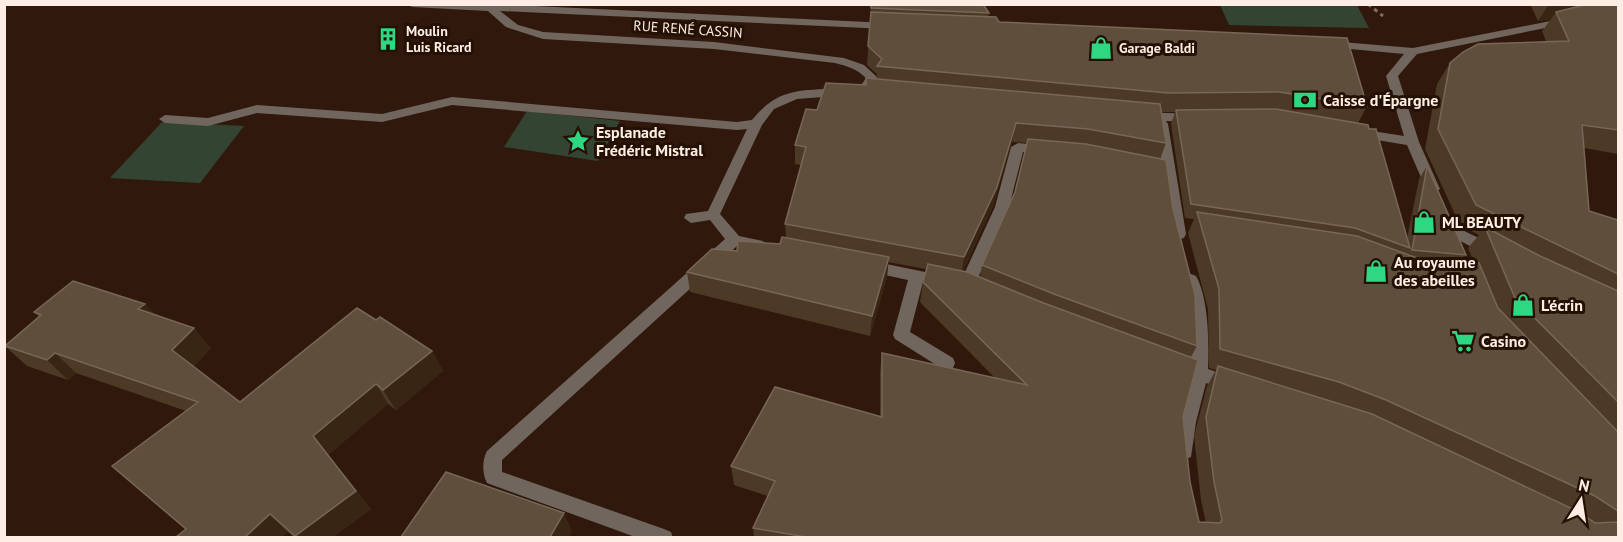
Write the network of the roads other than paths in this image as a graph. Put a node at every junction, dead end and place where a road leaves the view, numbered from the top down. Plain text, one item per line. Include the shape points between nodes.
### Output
1 (412, 4) edge
2 (491, 7) junction
3 (1575, 19) edge
4 (903, 27) edge
5 (1313, 42) edge
6 (1413, 51) junction
7 (1128, 115) edge
8 (1161, 118) junction
9 (1204, 118) edge
10 (165, 119) dead end
11 (756, 124) junction
12 (1346, 131) edge
13 (1412, 142) junction
14 (1060, 152) edge
15 (1439, 201) edge
16 (713, 214) junction
17 (691, 218) dead end
18 (734, 240) junction
19 (1182, 245) edge
20 (768, 247) edge
21 (1459, 248) edge
22 (1509, 260) edge
23 (849, 262) edge
24 (1187, 267) edge
25 (917, 275) junction
26 (1166, 362) edge
27 (947, 363) dead end
28 (1199, 374) junction
29 (1244, 388) edge
30 (1186, 468) edge
31 (664, 537) edge

1 - 2 street
2 - 4 street
2 - 11 street, RUE RENÉ CASSIN via 501,21 520,30 555,37 762,50 836,60 859,66 872,78 870,91 795,95 770,106
3 - 6 street
5 - 6 street
6 - 13 street via 1392,76
7 - 8 street
8 - 9 street
8 - 19 street via 1164,170 1182,225
10 - 11 street via 208,122 257,109 382,118 452,101 737,126
11 - 16 street
12 - 13 street
13 - 15 street
14 - 25 street via 1018,147 973,288
16 - 17 street
16 - 18 street
18 - 20 street
18 - 31 street via 492,457 493,477
21 - 22 street via 1450,225
23 - 25 street
24 - 28 street via 1198,310
25 - 27 street via 901,335
26 - 28 street
28 - 29 street
28 - 30 street via 1183,436

